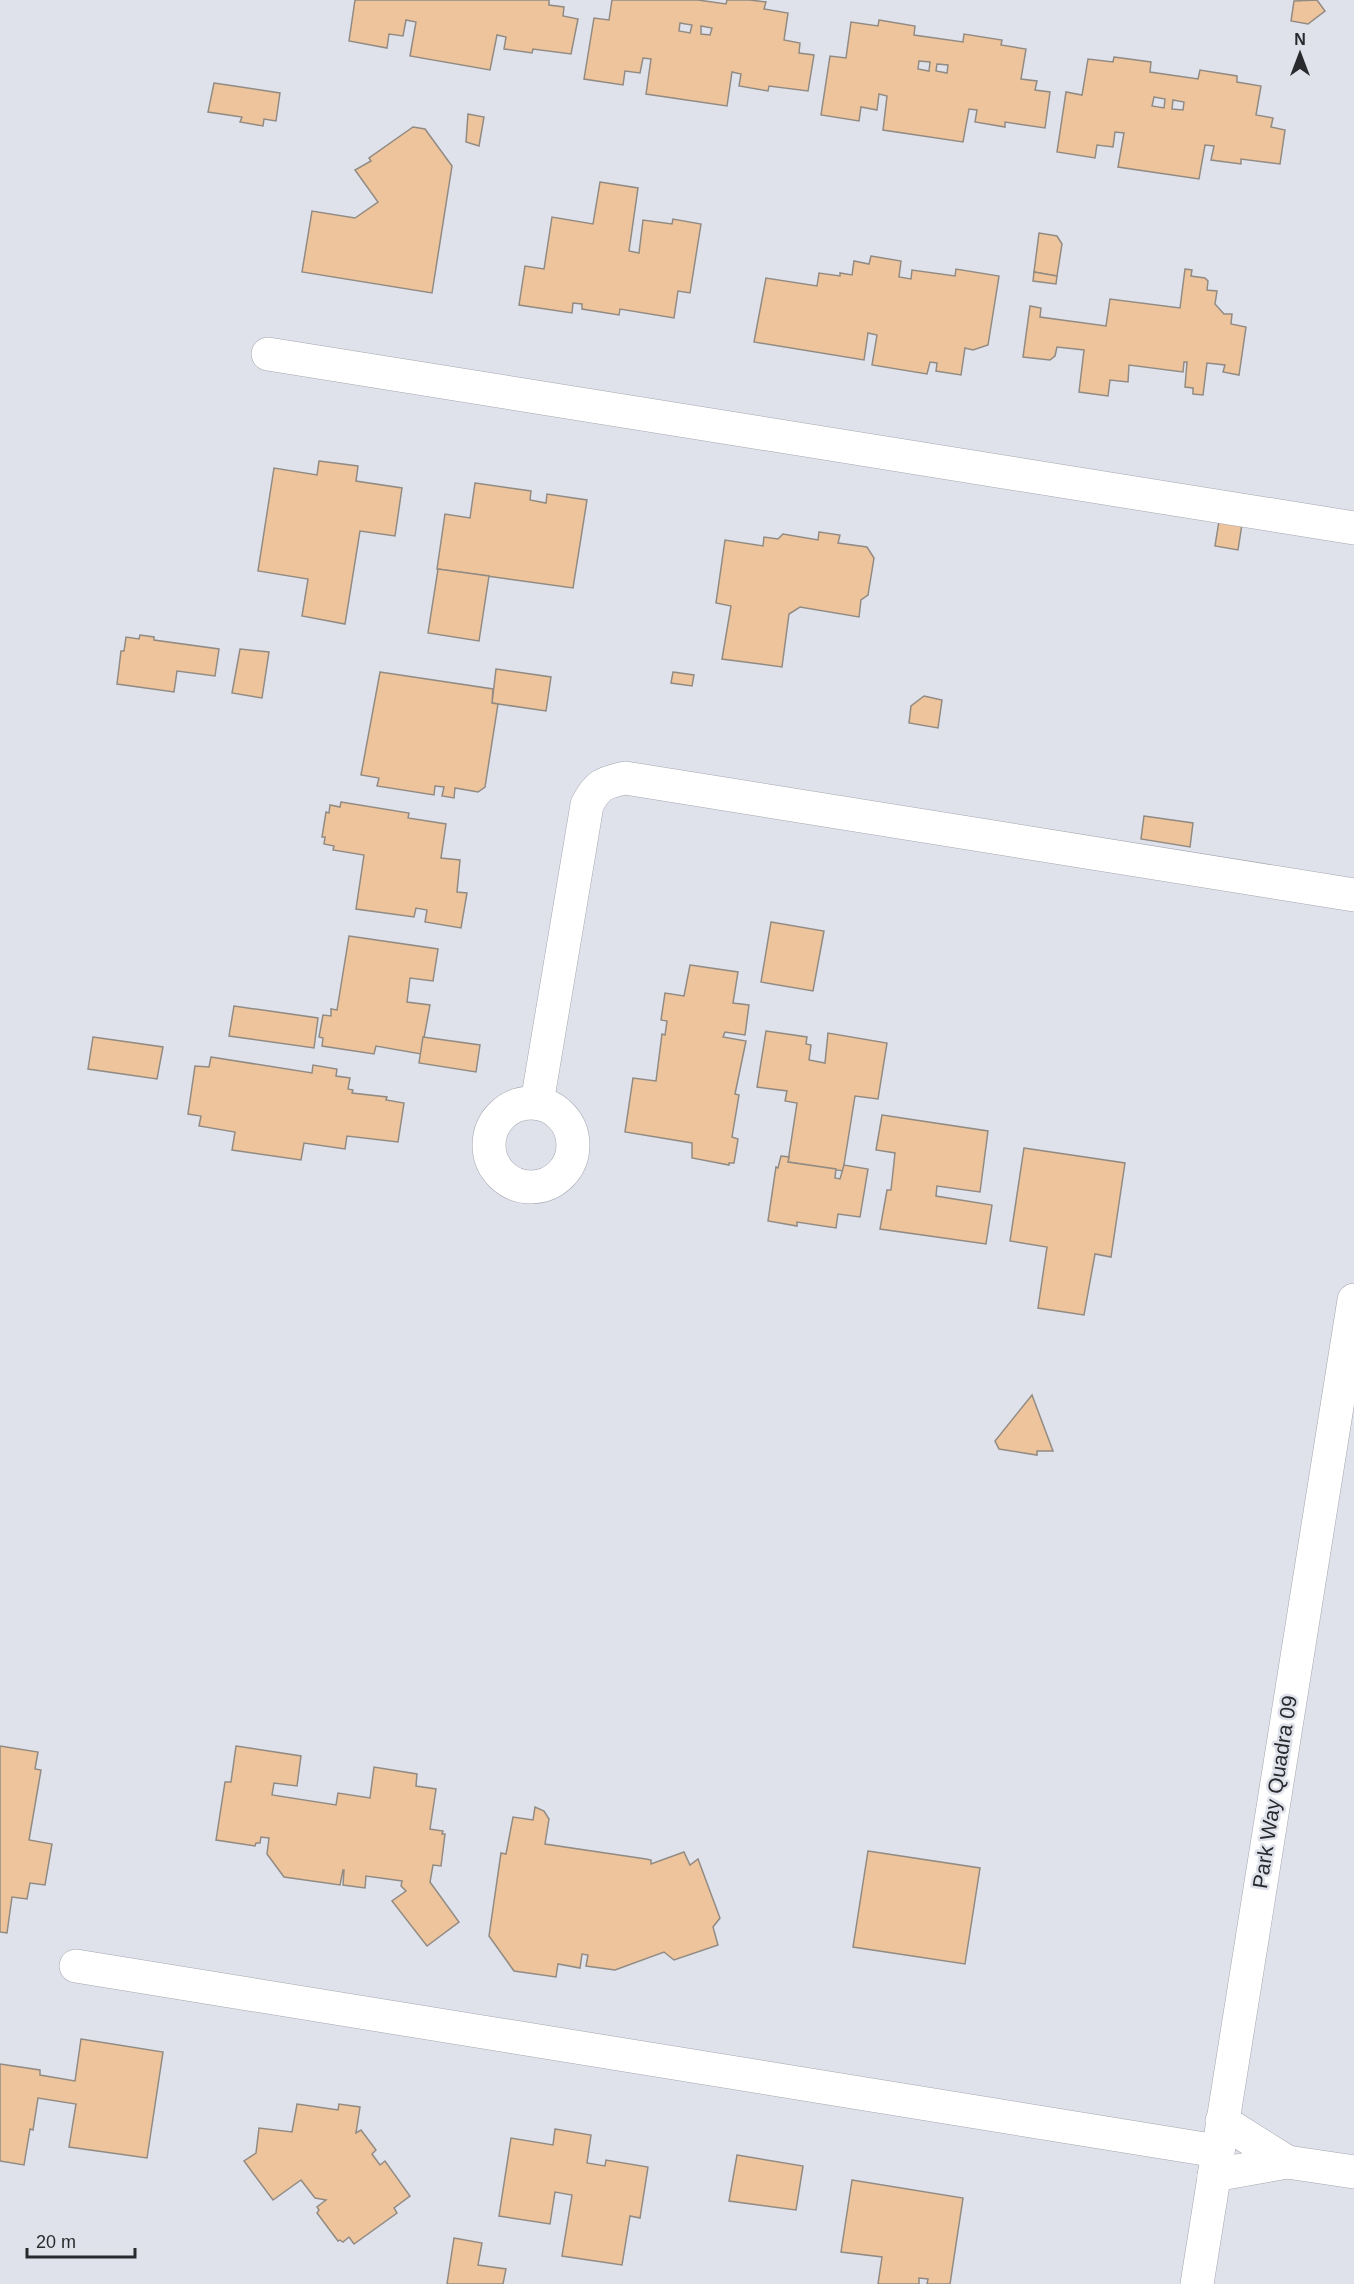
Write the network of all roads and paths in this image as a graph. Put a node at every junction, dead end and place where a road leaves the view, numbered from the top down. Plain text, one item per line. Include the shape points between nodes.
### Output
1 (268, 354) dead end
2 (1354, 528) edge
3 (1354, 895) edge
4 (537, 1103) dead end
5 (1354, 1300) edge
6 (1350, 1350) edge
7 (76, 1966) dead end
8 (1218, 2149) junction
9 (1287, 2162) junction
10 (1354, 2172) edge
11 (1197, 2284) edge

1 - 2 street
3 - 4 street via 625,778 608,782 595,790 587,805
5 - 6 street, Park Way Quadra 09
6 - 8 street, Park Way Quadra 09
7 - 8 street
8 - 9 street
8 - 9 street
8 - 11 street, Park Way Quadra 09
9 - 10 street

